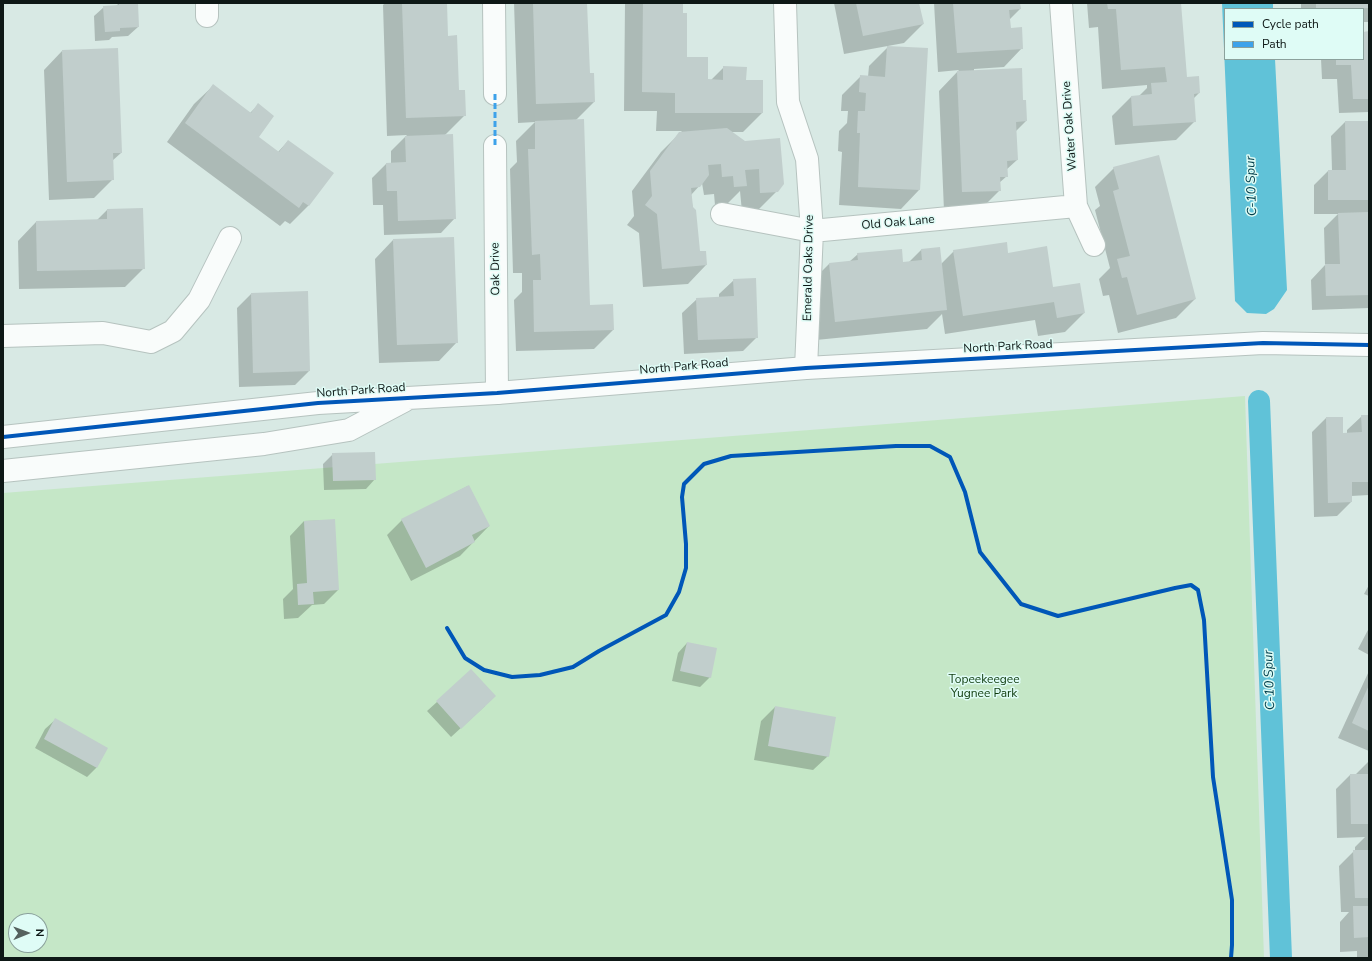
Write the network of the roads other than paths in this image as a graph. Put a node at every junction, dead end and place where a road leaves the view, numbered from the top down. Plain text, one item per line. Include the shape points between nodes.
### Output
1 (494, 3) edge
2 (785, 3) edge
3 (1061, 3) edge
4 (495, 94) dead end
5 (495, 146) dead end
6 (1076, 206) junction
7 (722, 214) dead end
8 (812, 231) junction
9 (230, 238) dead end
10 (1094, 245) dead end
11 (3, 336) edge
12 (1369, 345) edge
13 (806, 368) junction
14 (498, 392) junction
15 (410, 397) junction
16 (3, 437) edge
17 (3, 471) edge

1 - 4 street
2 - 8 street, Emerald Oaks Drive via 788,102 807,158
3 - 6 street, Water Oak Drive
5 - 14 street, Oak Drive
6 - 8 street, Old Oak Lane
6 - 10 street, Water Oak Drive
7 - 8 street, Old Oak Lane
8 - 13 street, Emerald Oaks Drive
9 - 11 street via 199,300 173,331 151,342 103,333
12 - 13 street, North Park Road via 1263,343
13 - 14 street, North Park Road
14 - 15 street, North Park Road
15 - 16 street, North Park Road via 318,403
15 - 17 street, North Park Road via 349,430 264,444

